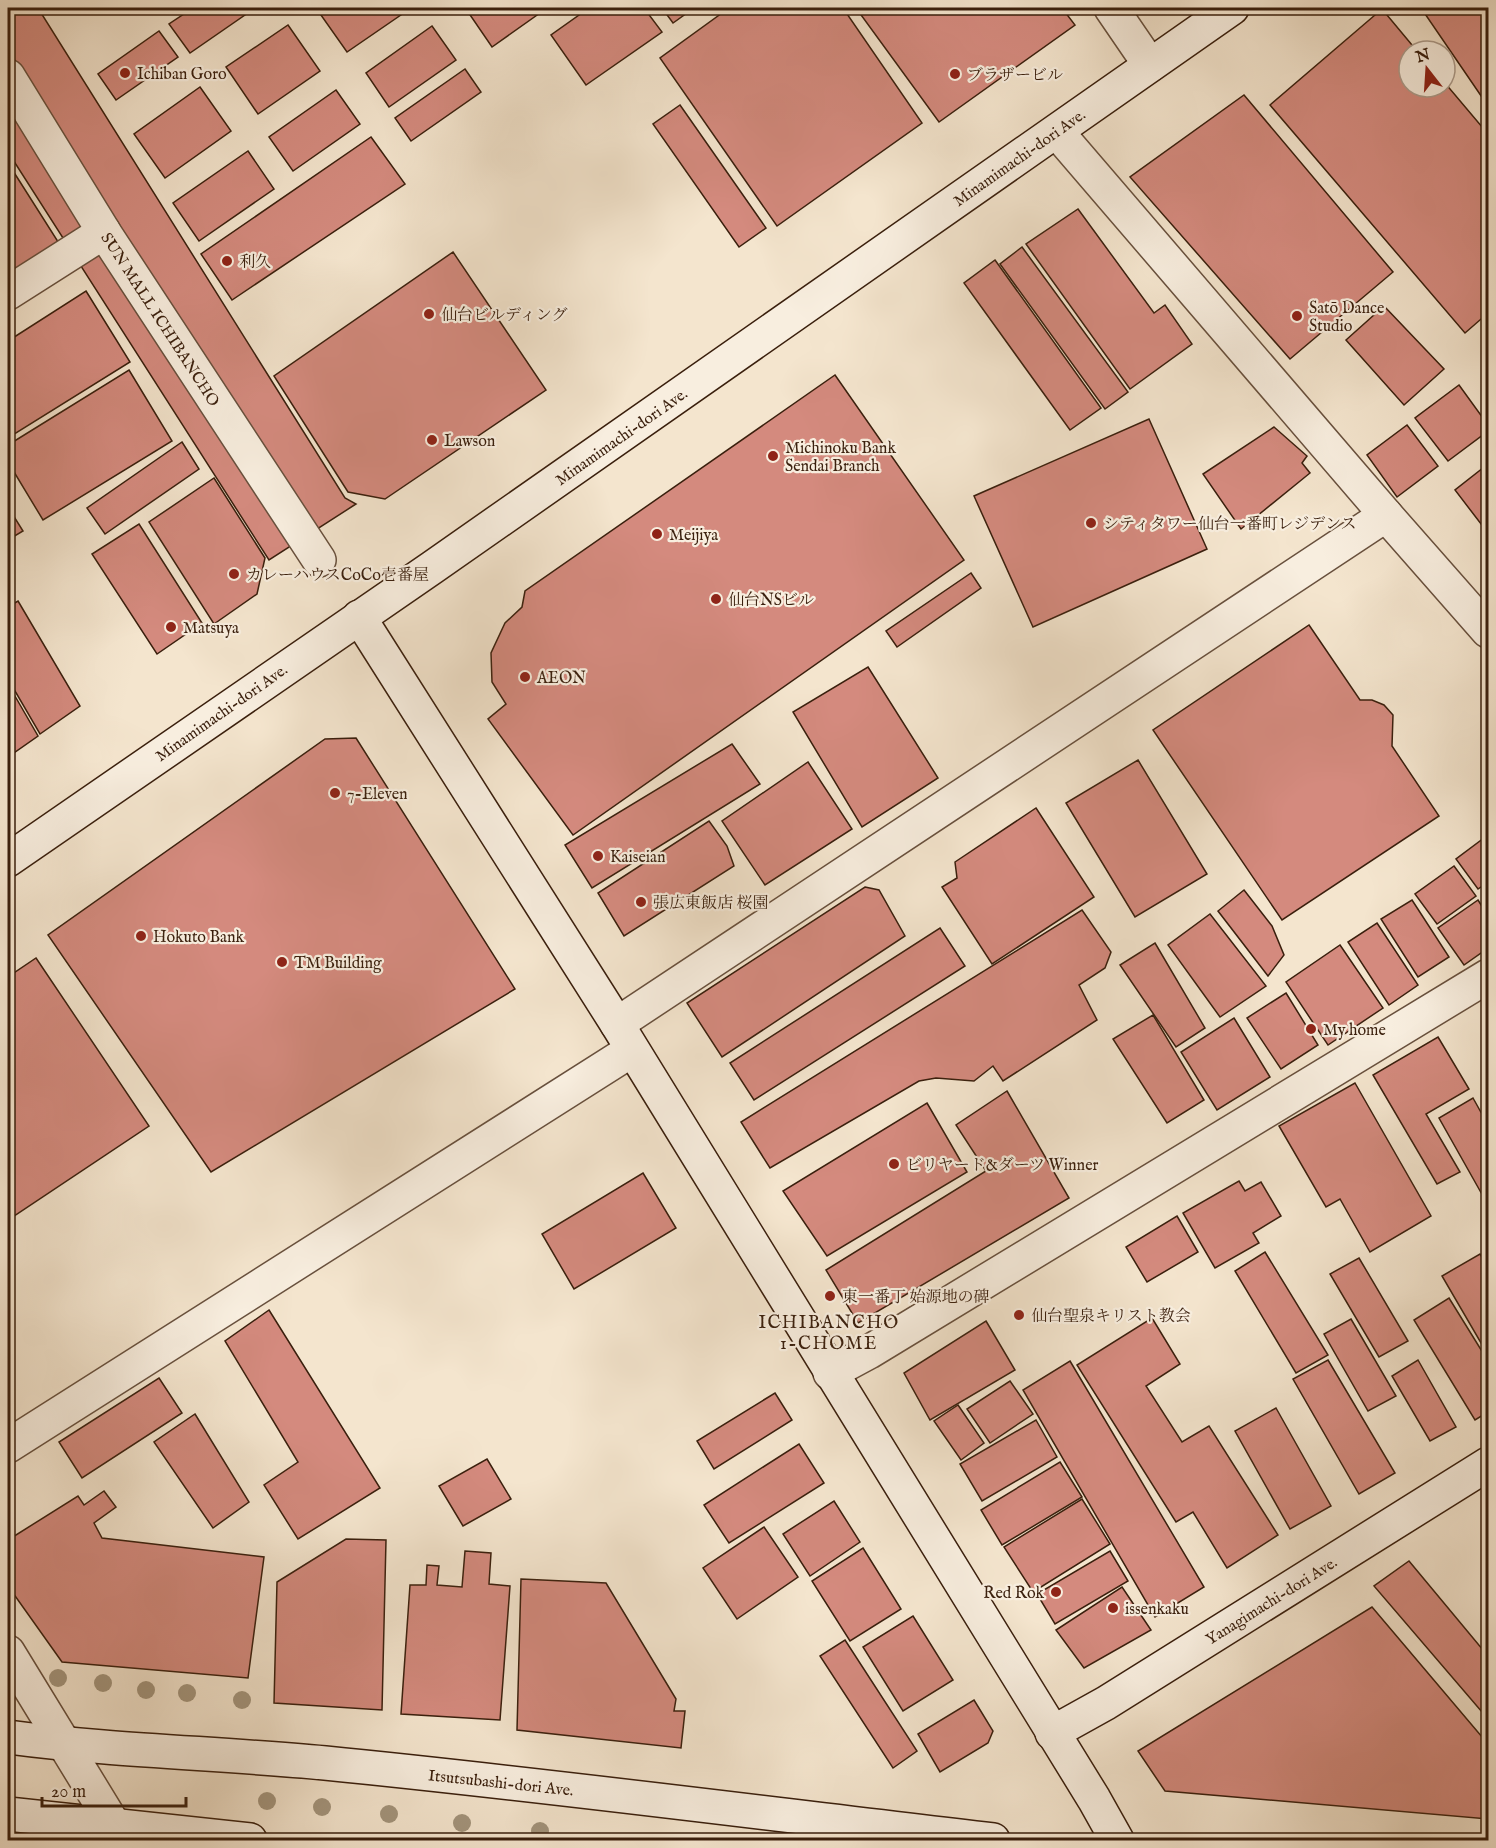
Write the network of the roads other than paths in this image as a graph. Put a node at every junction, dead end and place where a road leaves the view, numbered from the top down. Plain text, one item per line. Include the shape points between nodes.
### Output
1 (1111, 8) edge
2 (1232, 8) edge
3 (1150, 65) junction
4 (8, 76) edge
5 (1057, 132) junction
6 (104, 232) junction
7 (8, 293) edge
8 (1386, 515) junction
9 (319, 560) dead end
10 (1483, 615) edge
11 (359, 617) junction
12 (8, 860) edge
13 (1488, 976) edge
14 (624, 1037) junction
15 (830, 1373) junction
16 (8, 1446) edge
17 (1488, 1464) edge
18 (8, 1652) edge
19 (1052, 1733) junction
20 (8, 1737) edge
21 (63, 1744) junction
22 (8, 1814) edge
23 (118, 1832) edge
24 (250, 1840) edge
25 (993, 1840) edge
26 (1117, 1840) edge

1 - 3 street
2 - 3 street, Minamimachi-dori Ave.
3 - 5 street, Minamimachi-dori Ave.
4 - 6 street, SUN MALL ICHIBANCHO
5 - 8 street
5 - 11 street, Minamimachi-dori Ave.
6 - 7 street
6 - 9 street, SUN MALL ICHIBANCHO
8 - 10 street
8 - 14 street
11 - 12 street, Minamimachi-dori Ave.
11 - 14 street
13 - 15 street
14 - 15 street
14 - 16 street
15 - 19 street
17 - 19 street, Yanagimachi-dori Ave.
18 - 21 street
19 - 26 street
20 - 21 street, Itsutsubashi-dori Ave.
21 - 23 street
21 - 25 street, Itsutsubashi-dori Ave. via 358,1767
22 - 23 street
23 - 24 street

